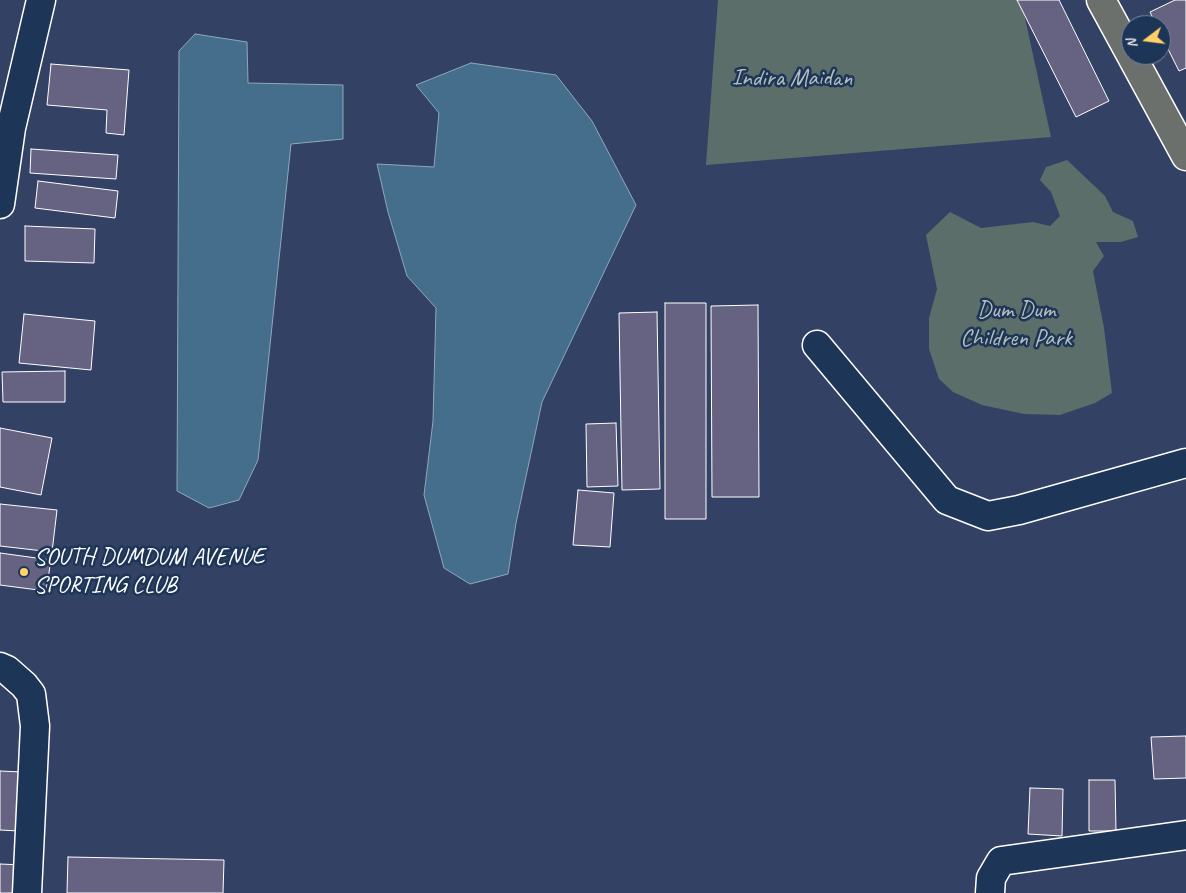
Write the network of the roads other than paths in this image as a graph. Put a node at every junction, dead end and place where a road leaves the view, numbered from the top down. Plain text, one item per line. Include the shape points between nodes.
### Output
1 (41, 0) edge
2 (1101, 0) edge
3 (1121, 37) edge
4 (1136, 65) edge
5 (1186, 156) edge
6 (0, 204) edge
7 (817, 345) dead end
8 (1186, 463) edge
9 (0, 667) edge
10 (1186, 835) edge
11 (27, 893) edge
12 (990, 893) edge

1 - 6 street via 10,128
2 - 3 main road
4 - 5 main road
7 - 8 street via 947,500 988,516
9 - 11 street via 31,694 35,726
10 - 12 street via 1001,860 991,878

